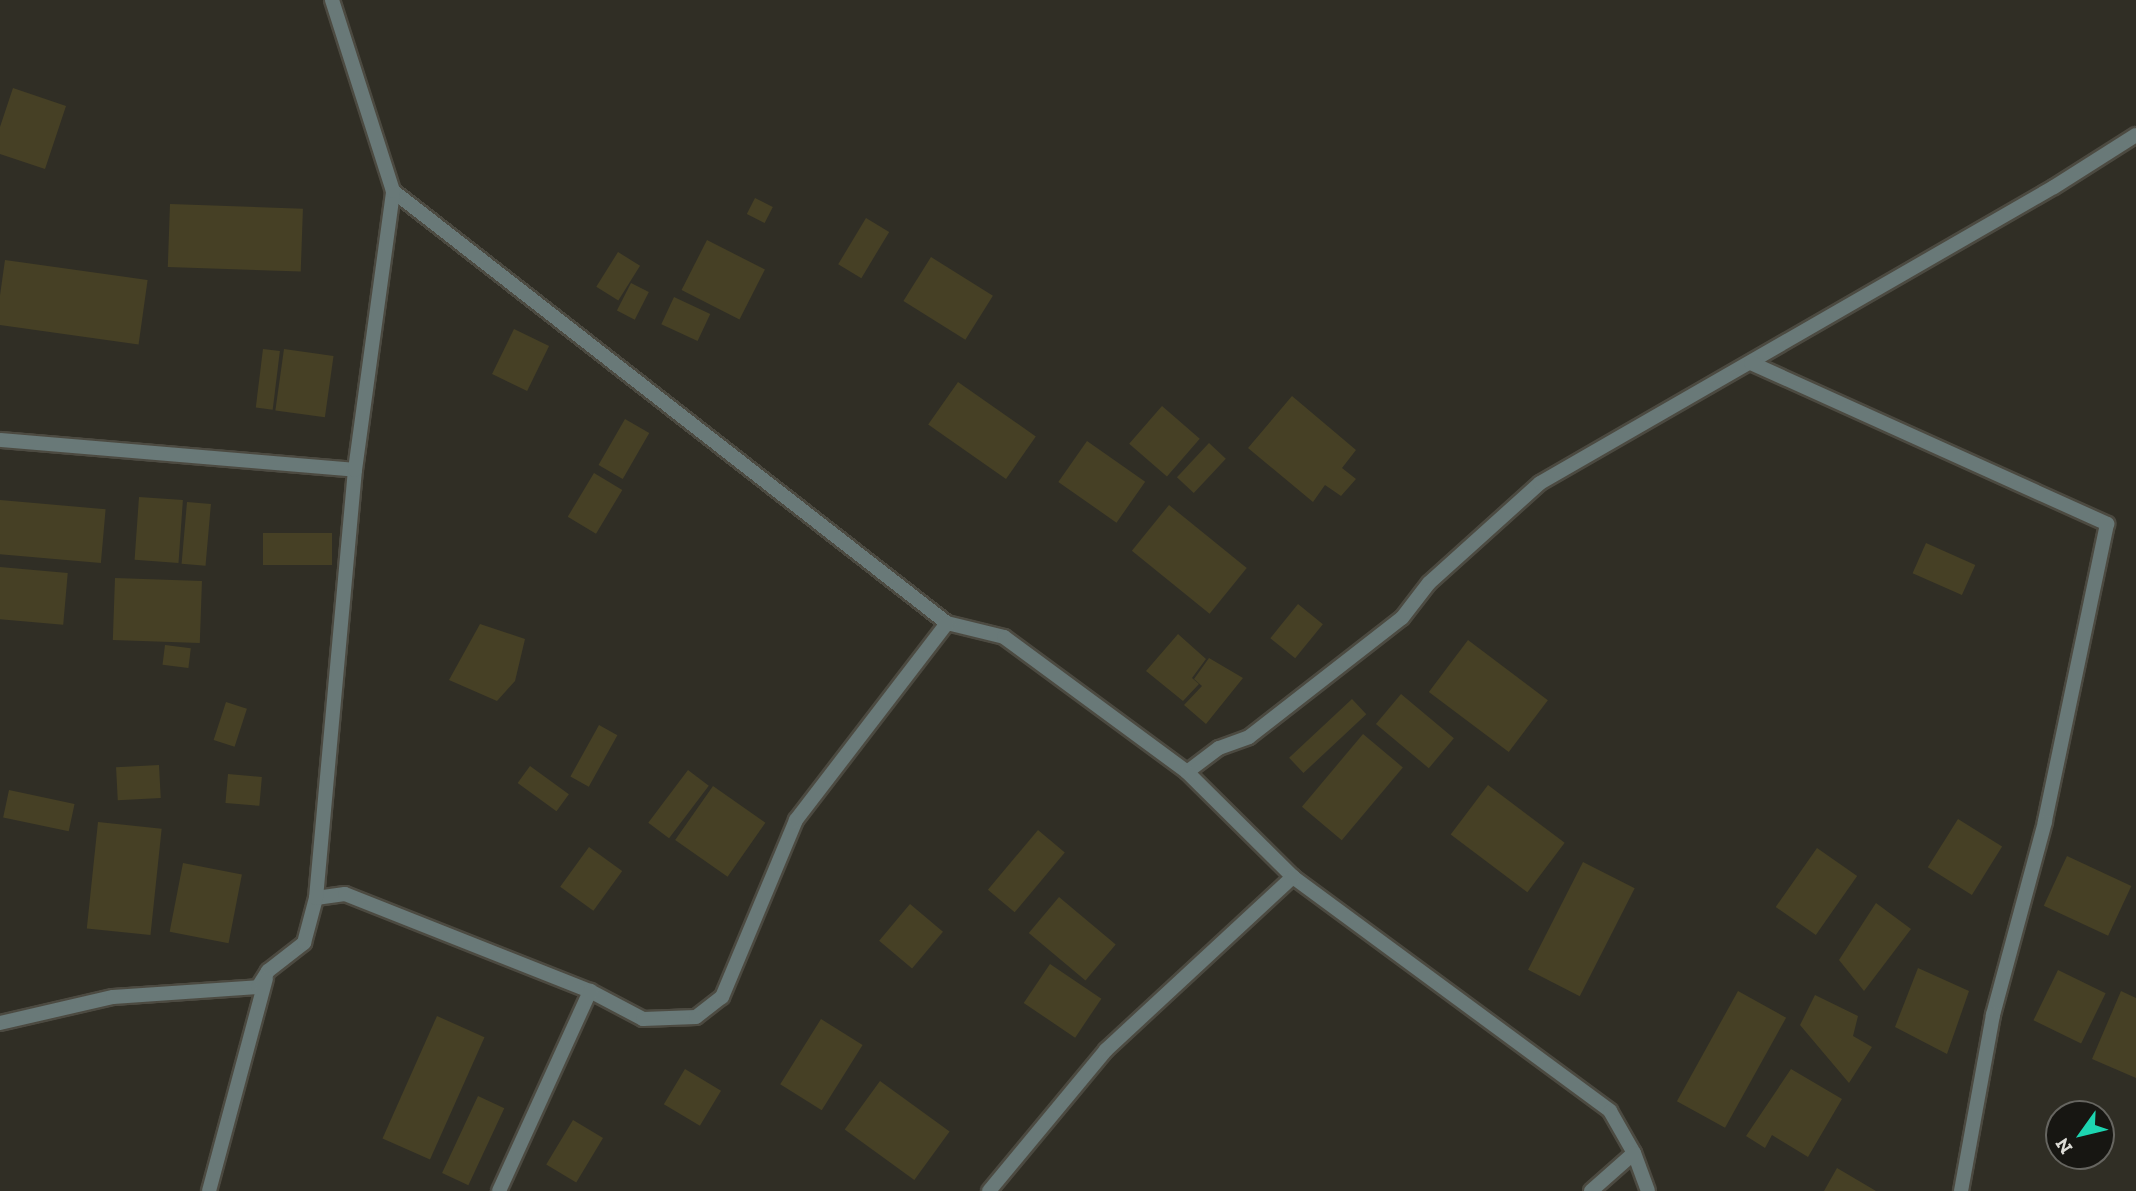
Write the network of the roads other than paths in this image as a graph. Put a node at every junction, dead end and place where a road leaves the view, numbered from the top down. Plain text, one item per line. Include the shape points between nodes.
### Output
1 (332, 0) edge
2 (2136, 135) edge
3 (393, 191) junction
4 (1751, 363) junction
5 (0, 440) edge
6 (355, 470) junction
7 (947, 623) junction
8 (1187, 772) junction
9 (1293, 877) junction
10 (316, 898) junction
11 (268, 971) junction
12 (590, 991) junction
13 (0, 1023) edge
14 (1634, 1153) junction
15 (209, 1191) edge
16 (499, 1191) edge
17 (989, 1191) edge
18 (1591, 1191) edge
19 (1647, 1191) edge
20 (1961, 1191) edge

1 - 3 street
2 - 4 street
3 - 6 street
3 - 7 street
4 - 8 street via 1540,483 1429,583 1402,618 1249,737 1219,748
4 - 20 street via 2108,524 2045,822 1993,1015
5 - 6 street
6 - 10 street
7 - 8 street via 1004,637
7 - 12 street via 796,820 722,997 696,1017 643,1019
8 - 9 street
9 - 14 street via 1609,1111
9 - 17 street via 1106,1050
10 - 11 street via 303,943
10 - 12 street via 345,894
11 - 13 street via 258,987 113,997
11 - 15 street
12 - 16 street
14 - 18 street
14 - 19 street

